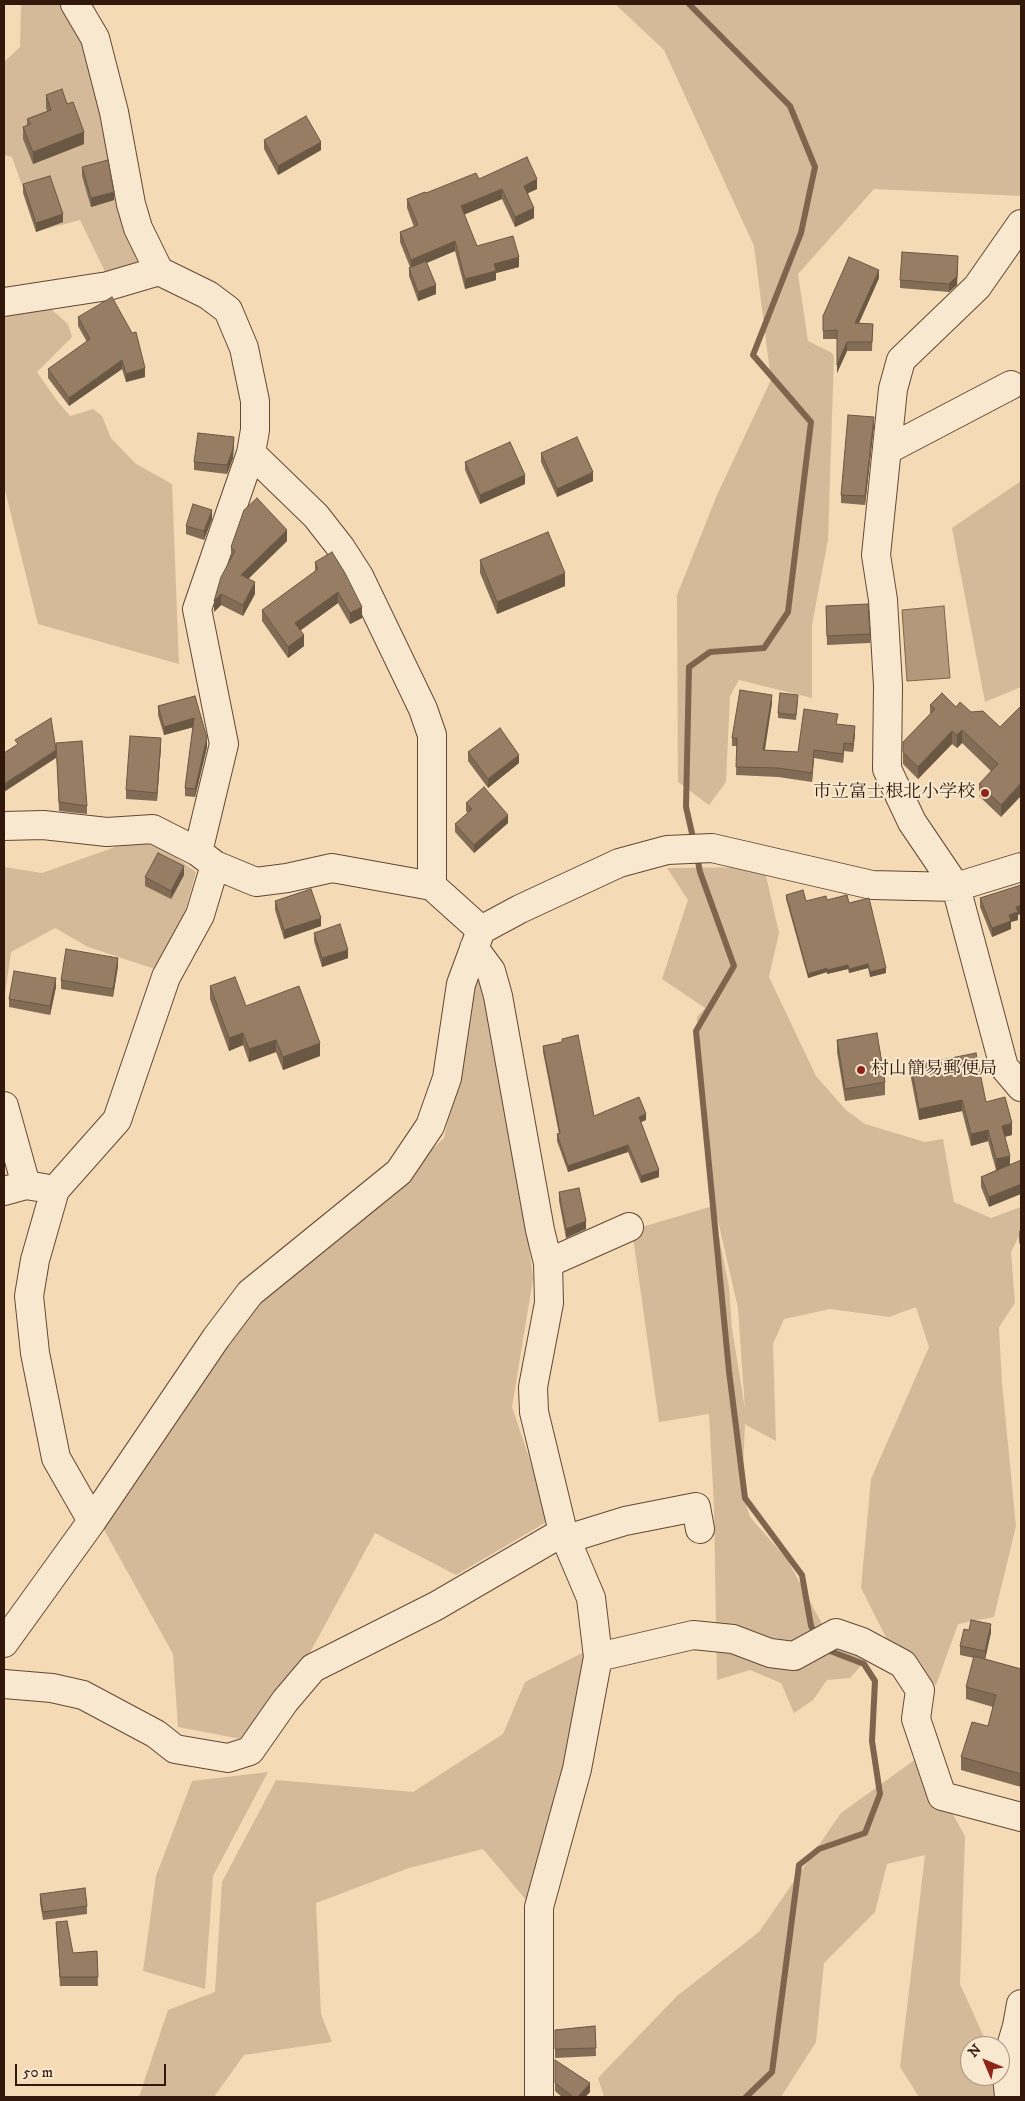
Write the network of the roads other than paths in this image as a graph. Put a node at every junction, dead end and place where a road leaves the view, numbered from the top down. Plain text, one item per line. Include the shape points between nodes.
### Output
1 (75, 4) edge
2 (1021, 224) edge
3 (159, 270) junction
4 (4, 302) edge
5 (1011, 385) dead end
6 (887, 450) junction
7 (252, 453) junction
8 (4, 826) edge
9 (206, 858) junction
10 (1021, 866) edge
11 (432, 886) junction
12 (956, 887) junction
13 (478, 939) junction
14 (1021, 1087) edge
15 (4, 1106) edge
16 (15, 1188) edge
17 (55, 1190) junction
18 (629, 1227) dead end
19 (548, 1263) junction
20 (92, 1521) junction
21 (700, 1529) dead end
22 (565, 1535) junction
23 (4, 1643) edge
24 (598, 1657) junction
25 (4, 1684) edge
26 (1021, 1817) edge
27 (1021, 2004) edge
28 (539, 2097) edge
29 (1009, 2097) edge

1 - 3 street via 94,38 114,112 131,204 138,228
2 - 6 street via 977,287 901,360 893,388
3 - 4 street via 108,286
3 - 7 street via 208,295 228,310 244,348 255,401
5 - 6 street
6 - 12 street via 876,555 888,686 887,769 912,822
7 - 9 street via 196,609 224,744
7 - 11 street via 316,516 346,555 423,709 432,735
8 - 9 street via 43,825 107,832 153,829
9 - 11 street via 256,882 332,868
9 - 17 street via 200,915 166,977 117,1120
10 - 12 street
11 - 13 street
12 - 13 street via 872,885 712,848 667,850 619,863 520,909
12 - 14 street via 1004,1067
13 - 19 street via 492,971 498,996
13 - 20 street via 461,984 447,1078 430,1126 399,1172 250,1293
15 - 16 street
16 - 17 street
17 - 20 street via 34,1260 29,1296 35,1353 56,1458
18 - 19 street
19 - 22 street via 549,1304 533,1387 534,1412
20 - 23 street
21 - 22 street via 696,1507
22 - 24 street via 591,1598
22 - 25 street via 436,1606 313,1668 250,1752 228,1758 175,1748 156,1734 83,1695 52,1688
24 - 26 street via 693,1635 733,1639 770,1653 794,1656 836,1633 859,1641 903,1664 920,1690 916,1719 942,1796
24 - 28 street via 577,1769 539,1907
27 - 29 street via 1006,2064

